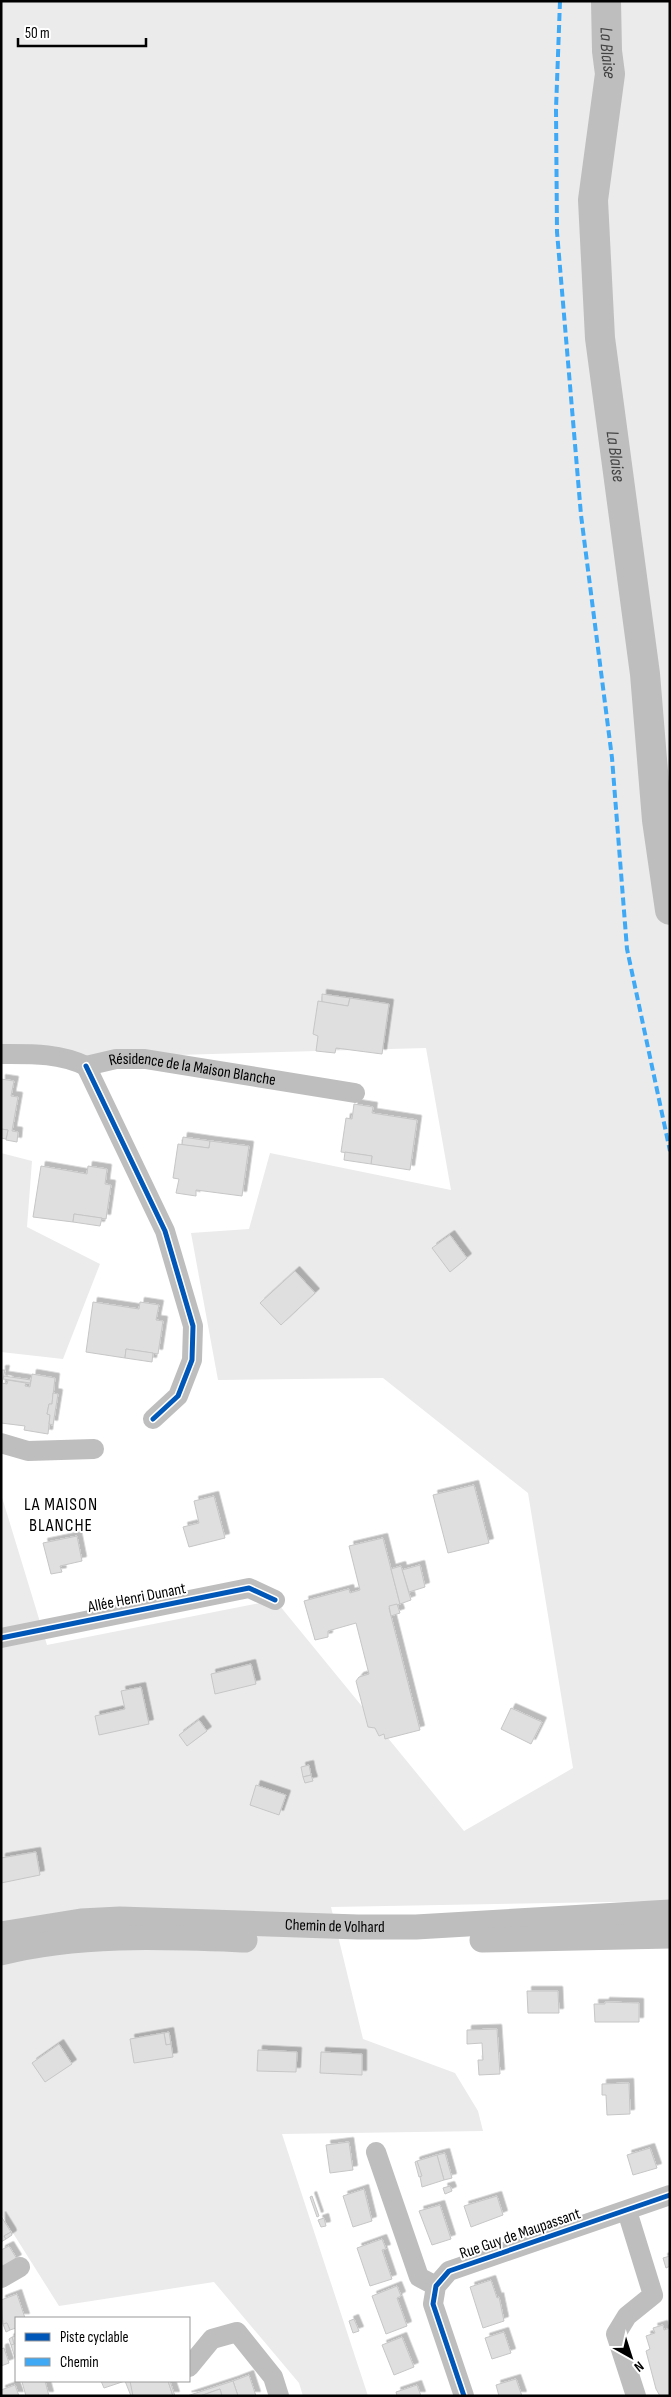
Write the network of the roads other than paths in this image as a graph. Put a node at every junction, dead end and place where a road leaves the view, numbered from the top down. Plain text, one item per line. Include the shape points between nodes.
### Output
1 (1, 1054) edge
2 (86, 1066) junction
3 (355, 1093) dead end
4 (153, 1419) dead end
5 (1, 1443) edge
6 (94, 1449) dead end
7 (275, 1600) dead end
8 (1, 1638) edge
9 (670, 1912) edge
10 (1, 1934) edge
11 (670, 1936) edge
12 (1, 1953) edge
13 (376, 2152) dead end
14 (670, 2196) edge
15 (627, 2211) junction
16 (20, 2267) dead end
17 (1, 2278) edge
18 (436, 2286) junction
19 (190, 2366) edge
20 (279, 2396) edge
21 (464, 2396) edge
22 (636, 2396) edge

1 - 2 street via 69,1058
2 - 3 street, Résidence de la Maison Blanche via 116,1059 145,1059
2 - 4 street, Résidence de la Maison Blanche via 165,1231 193,1326 192,1360 178,1396
5 - 6 street via 28,1451
7 - 8 street, Allée Henri Dunant via 249,1588
9 - 10 main road, Chemin de Volhard via 387,1927 120,1919 81,1921
11 - 12 main road, Chemin de Volhard via 383,1944 108,1939 64,1942
13 - 18 street via 419,2277
14 - 15 street, Rue Guy de Maupassant
15 - 18 street, Rue Guy de Maupassant via 449,2270
15 - 22 street via 653,2296 627,2316 616,2334
16 - 17 street
18 - 21 street via 433,2304
19 - 20 street via 212,2339 237,2332 273,2377

